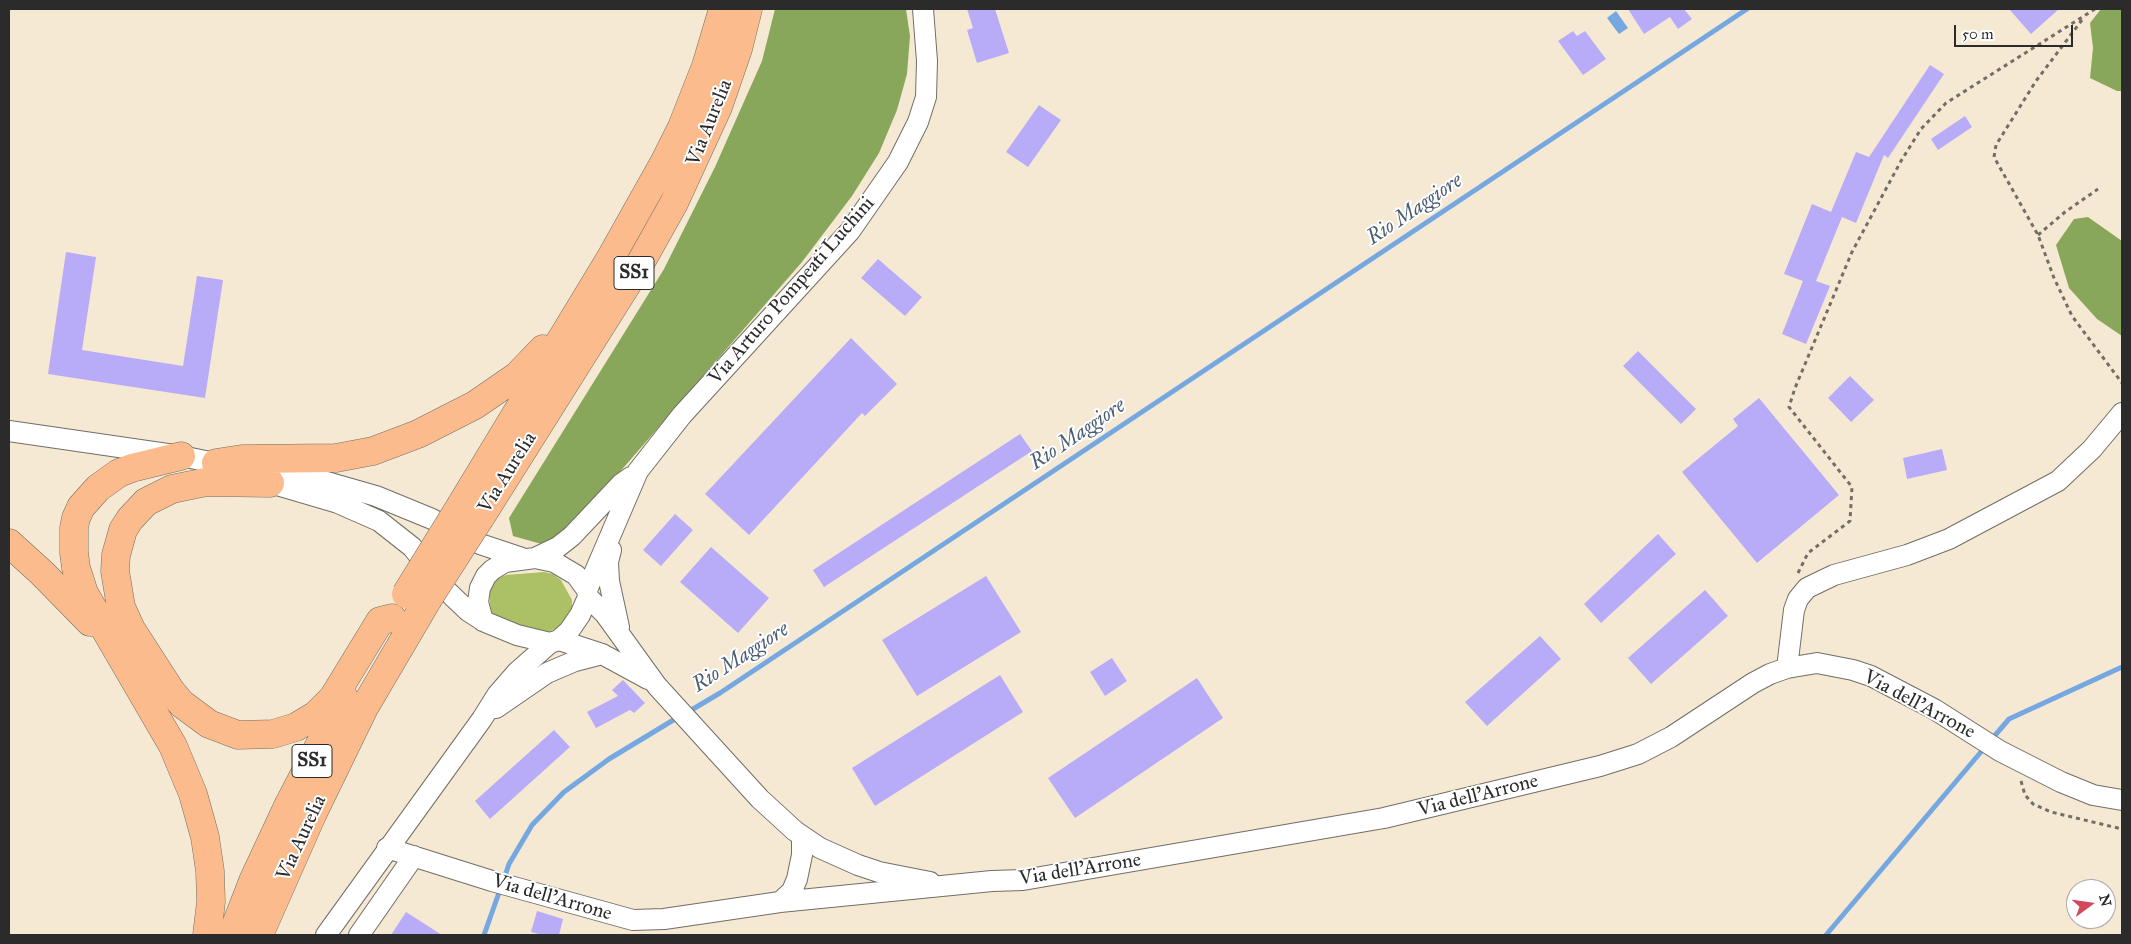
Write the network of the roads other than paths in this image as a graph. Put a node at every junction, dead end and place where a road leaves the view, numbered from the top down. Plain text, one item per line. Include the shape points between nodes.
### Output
1 (723, 9) edge
2 (748, 9) edge
3 (922, 9) edge
4 (610, 258) junction
5 (2122, 413) edge
6 (9, 431) edge
7 (181, 456) junction
8 (216, 463) junction
9 (638, 471) junction
10 (261, 477) junction
11 (471, 511) junction
12 (618, 517) junction
13 (9, 543) edge
14 (529, 558) junction
15 (587, 593) junction
16 (417, 597) junction
17 (392, 618) junction
18 (483, 621) junction
19 (622, 636) junction
20 (109, 639) junction
21 (554, 641) junction
22 (602, 654) junction
23 (1787, 668) junction
24 (660, 689) junction
25 (482, 719) junction
26 (2122, 800) edge
27 (802, 837) junction
28 (387, 848) junction
29 (414, 856) junction
30 (992, 882) junction
31 (780, 902) junction
32 (208, 935) edge
33 (232, 935) edge
34 (259, 935) edge
35 (326, 935) edge
36 (358, 935) edge

1 - 4 highway, Via Aurelia / SS1 via 682,128
2 - 11 highway, Via Aurelia / SS1 via 718,107 674,203 641,262
3 - 9 street, Via Arturo Pompeati Luchini via 928,61 927,88 918,122 898,162 850,231 682,415
4 - 8 highway via 594,272 553,337 537,356 512,380 475,406 418,434 361,454 323,459 233,459
4 - 11 highway, Via Aurelia / SS1
5 - 23 street via 2092,449 2058,481 1949,539 1907,555 1834,575 1807,588 1794,610
6 - 7 street
7 - 8 street
7 - 20 highway via 145,463 119,473 98,488 76,518 73,540 76,568 84,593
8 - 10 street
9 - 12 street, Via Arturo Pompeati Luchini
9 - 14 street, Via Arturo Pompeati Luchini via 621,484 572,536 558,547
10 - 14 street via 271,470 376,496 432,519 480,544
10 - 17 highway via 172,489 146,502 123,530 115,571 121,607 131,629 182,704 208,724 238,735 273,734 296,727 316,715 333,698 380,621
10 - 18 street via 338,503 391,528 419,553 457,601
11 - 16 highway, Via Aurelia / SS1, bridge
12 - 15 street, Via Arturo Pompeati Luchini
12 - 19 street, Via Arturo Pompeati Luchini via 608,571
13 - 20 highway
14 - 15 street via 566,567 576,575
14 - 18 street via 500,565 486,576 478,602
15 - 19 street
15 - 21 street via 573,626
16 - 17 highway, Via Aurelia / SS1
16 - 34 highway, Via Aurelia / SS1 via 312,815
17 - 33 highway, Via Aurelia / SS1 via 343,701 288,806
18 - 21 street via 517,635
19 - 24 street
20 - 32 highway via 175,751 199,809 210,871
21 - 22 street
21 - 25 street via 503,687
22 - 24 street via 638,672
22 - 25 street via 541,676
23 - 26 street, Via dell'Arrone via 1817,663 1853,670 1918,700 2000,751 2083,791
23 - 30 street, Via dell'Arrone via 1753,683 1654,746 1600,766 1384,818 1023,880
24 - 27 street via 760,798
25 - 28 street
27 - 30 street via 838,857 879,872 937,882
27 - 31 street via 798,879 792,891
28 - 29 street, Via dell'Arrone
28 - 35 street
29 - 31 street, Via dell'Arrone via 633,920 664,919
29 - 36 street
30 - 31 street, Via dell'Arrone

